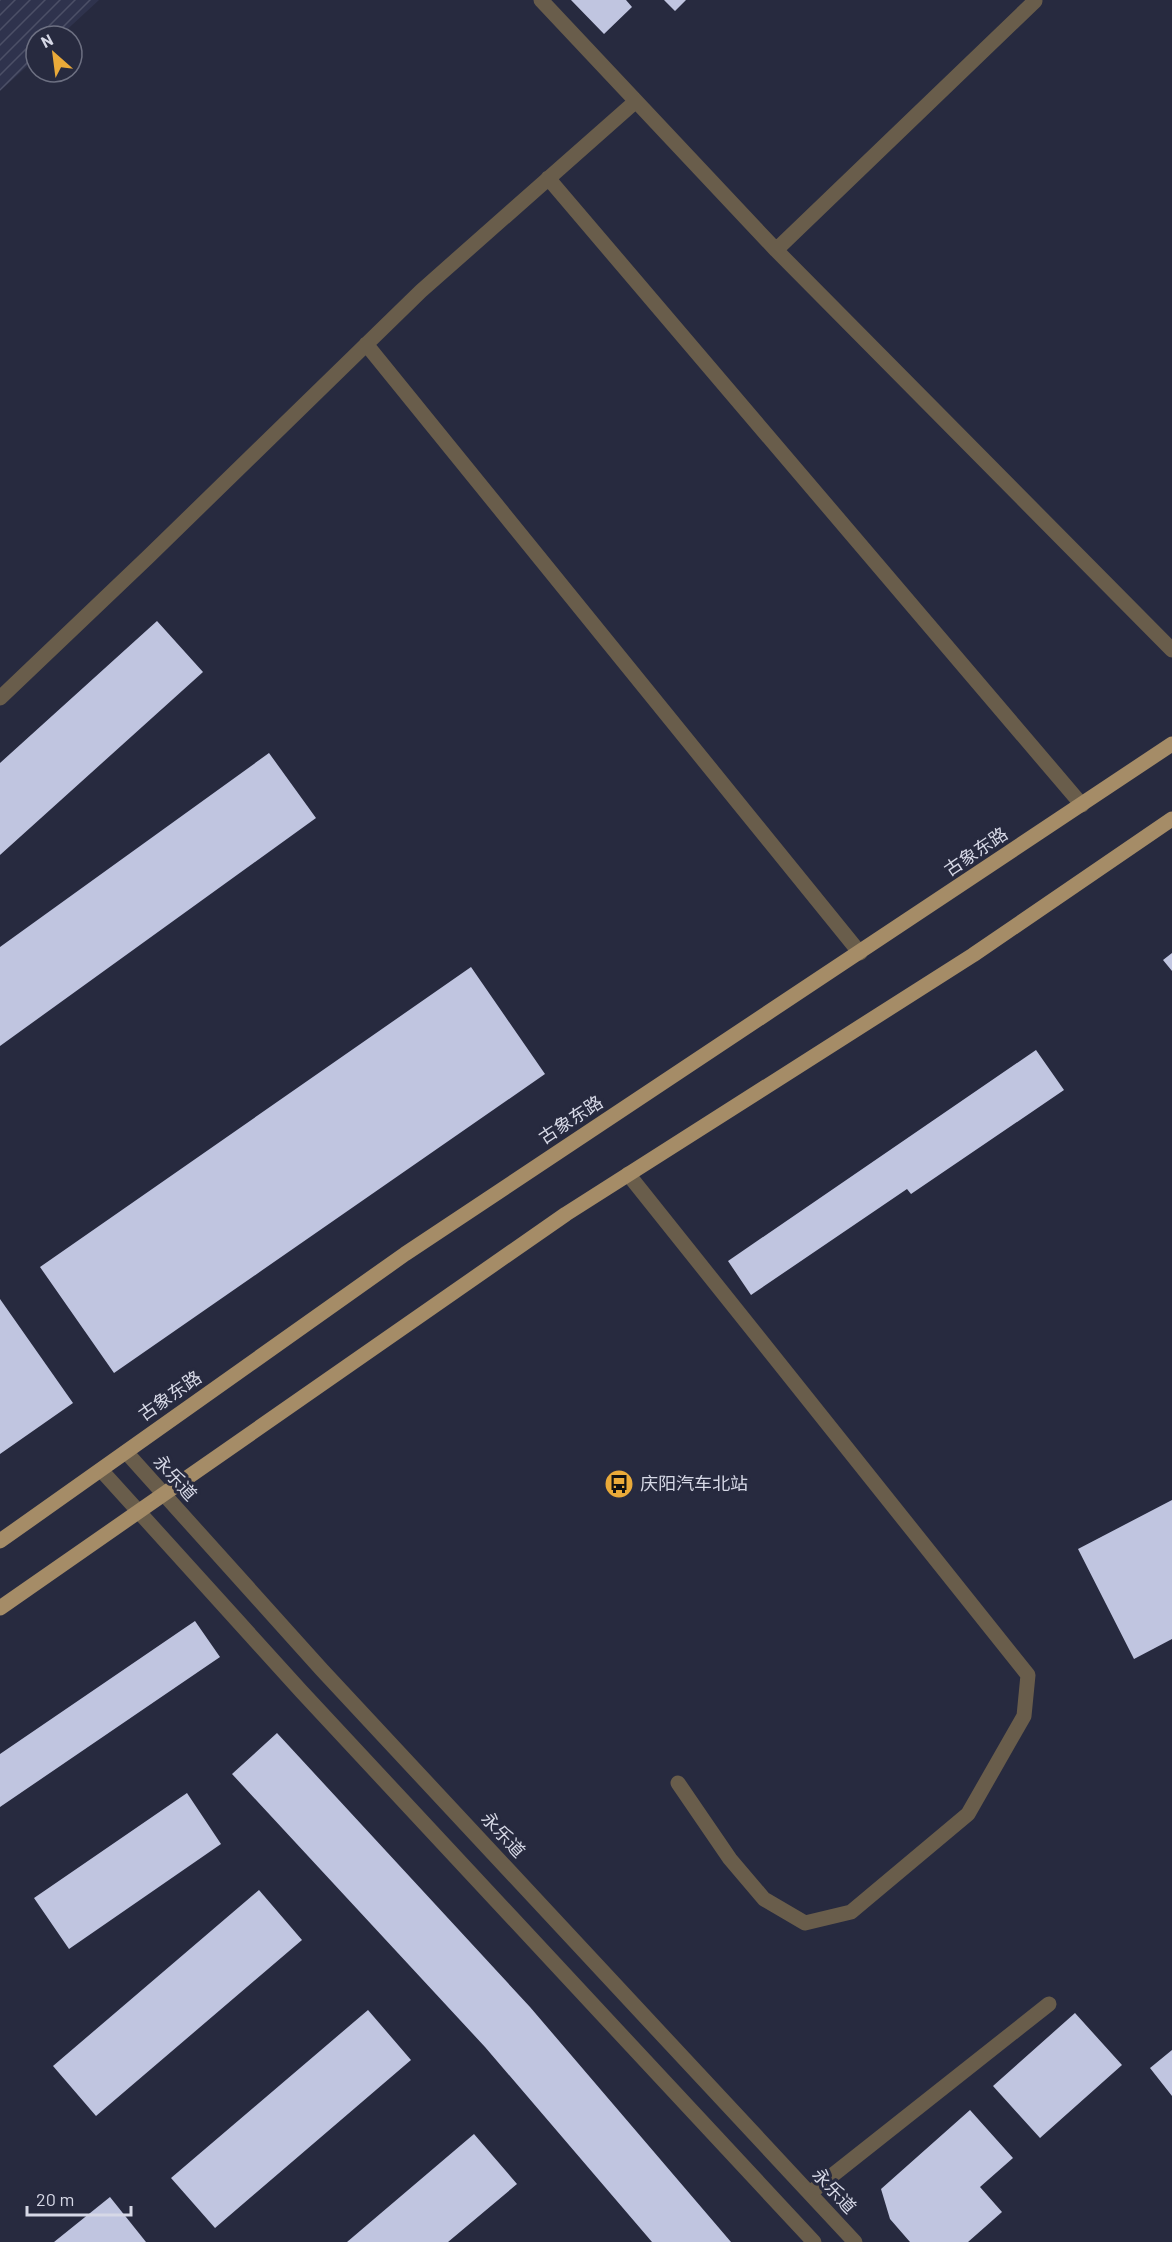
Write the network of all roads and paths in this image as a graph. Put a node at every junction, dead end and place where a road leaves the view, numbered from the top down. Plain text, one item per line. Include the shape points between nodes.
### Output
1 (541, 0) edge
2 (1035, 1) edge
3 (636, 101) junction
4 (548, 178) junction
5 (776, 250) junction
6 (366, 344) junction
7 (1172, 650) edge
8 (0, 698) edge
9 (1172, 744) edge
10 (1082, 805) junction
11 (1172, 819) edge
12 (860, 953) junction
13 (628, 1174) junction
14 (126, 1452) junction
15 (101, 1470) junction
16 (164, 1495) junction
17 (139, 1512) junction
18 (0, 1541) edge
19 (0, 1608) edge
20 (678, 1783) dead end
21 (1049, 2004) dead end
22 (810, 2193) junction
23 (814, 2242) edge
24 (855, 2242) edge

1 - 3 street
2 - 5 street
3 - 4 street
3 - 5 street
4 - 6 street
4 - 10 street
5 - 7 street
6 - 8 street
6 - 12 street
9 - 10 main road, 古象东路
10 - 12 main road, 古象东路
11 - 13 main road via 972,955
12 - 14 main road, 古象东路 via 405,1254
13 - 16 main road
13 - 20 street via 1028,1675 1024,1716 968,1814 851,1912 805,1923 764,1899 730,1859
14 - 15 main road, 古象东路
14 - 16 street, 永乐道
15 - 17 street
15 - 18 main road, 古象东路
16 - 17 main road
16 - 22 street, 永乐道
17 - 19 main road
17 - 23 street via 317,1709
21 - 22 street
22 - 24 street, 永乐道

